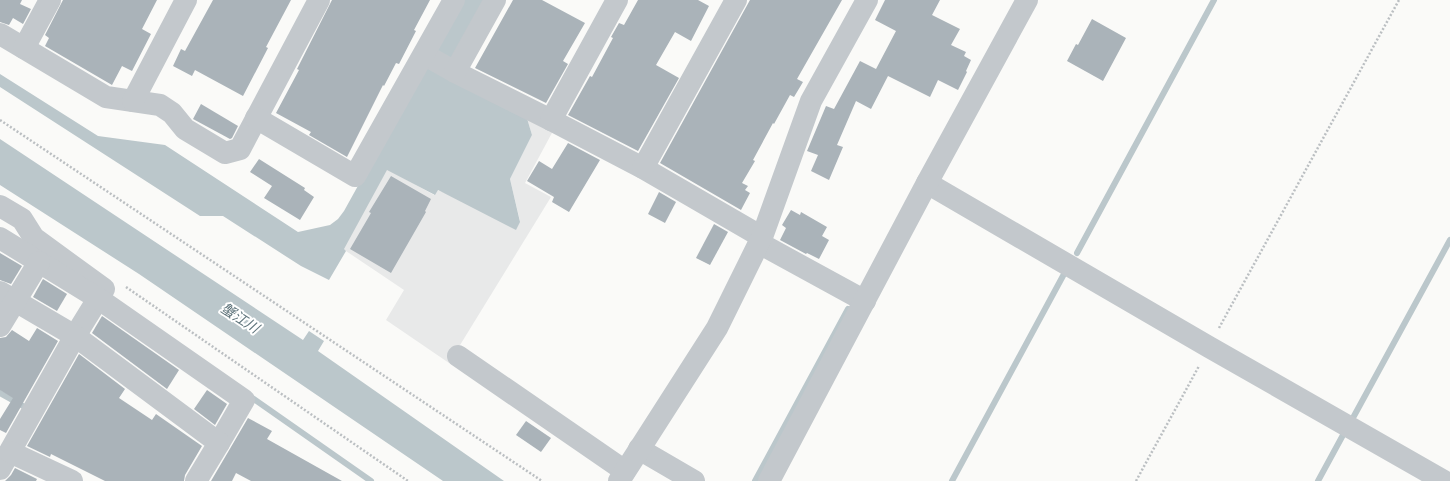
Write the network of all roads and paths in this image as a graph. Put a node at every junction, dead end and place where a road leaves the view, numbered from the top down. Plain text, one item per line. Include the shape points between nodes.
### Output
1 (50, 0) edge
2 (186, 0) edge
3 (319, 0) edge
4 (454, 0) edge
5 (495, 0) edge
6 (617, 0) edge
7 (736, 0) edge
8 (867, 0) edge
9 (1027, 0) edge
10 (1398, 0) edge
11 (0, 34) edge
12 (24, 48) junction
13 (427, 56) junction
14 (453, 71) junction
15 (133, 101) junction
16 (256, 118) junction
17 (0, 120) edge
18 (551, 120) junction
19 (643, 168) junction
20 (927, 183) junction
21 (0, 206) edge
22 (0, 238) edge
23 (761, 240) junction
24 (39, 262) junction
25 (122, 284) dead end
26 (8, 296) edge
27 (98, 299) junction
28 (865, 301) junction
29 (0, 326) edge
30 (75, 336) junction
31 (1209, 348) junction
32 (458, 356) dead end
33 (219, 443) junction
34 (639, 449) junction
35 (5, 460) edge
36 (622, 476) edge
37 (72, 481) edge
38 (196, 481) edge
39 (408, 481) edge
40 (542, 481) edge
41 (694, 481) edge
42 (769, 481) edge
43 (1136, 481) edge
44 (1444, 481) edge

1 - 12 street
2 - 15 street
3 - 16 street
4 - 13 street
5 - 14 street
6 - 18 street
7 - 19 street
8 - 23 street via 811,100
9 - 20 street
10 - 31 path
11 - 12 street
12 - 15 street via 106,97
13 - 14 street
13 - 16 street via 355,176
14 - 18 street
15 - 16 street via 160,105 172,114 184,129 225,153 240,149
17 - 40 path
18 - 19 street
19 - 23 street
20 - 28 street
20 - 31 street
21 - 27 street via 22,219 34,238 104,289
22 - 24 street
23 - 28 street
23 - 34 street via 717,328
24 - 26 street
24 - 27 street
25 - 39 path
26 - 29 street
26 - 30 street
27 - 30 street
27 - 33 street via 244,400
28 - 42 street
30 - 33 street
30 - 35 street
31 - 43 path
31 - 44 street
32 - 36 street
33 - 38 street
34 - 36 street
34 - 41 street
35 - 37 street

